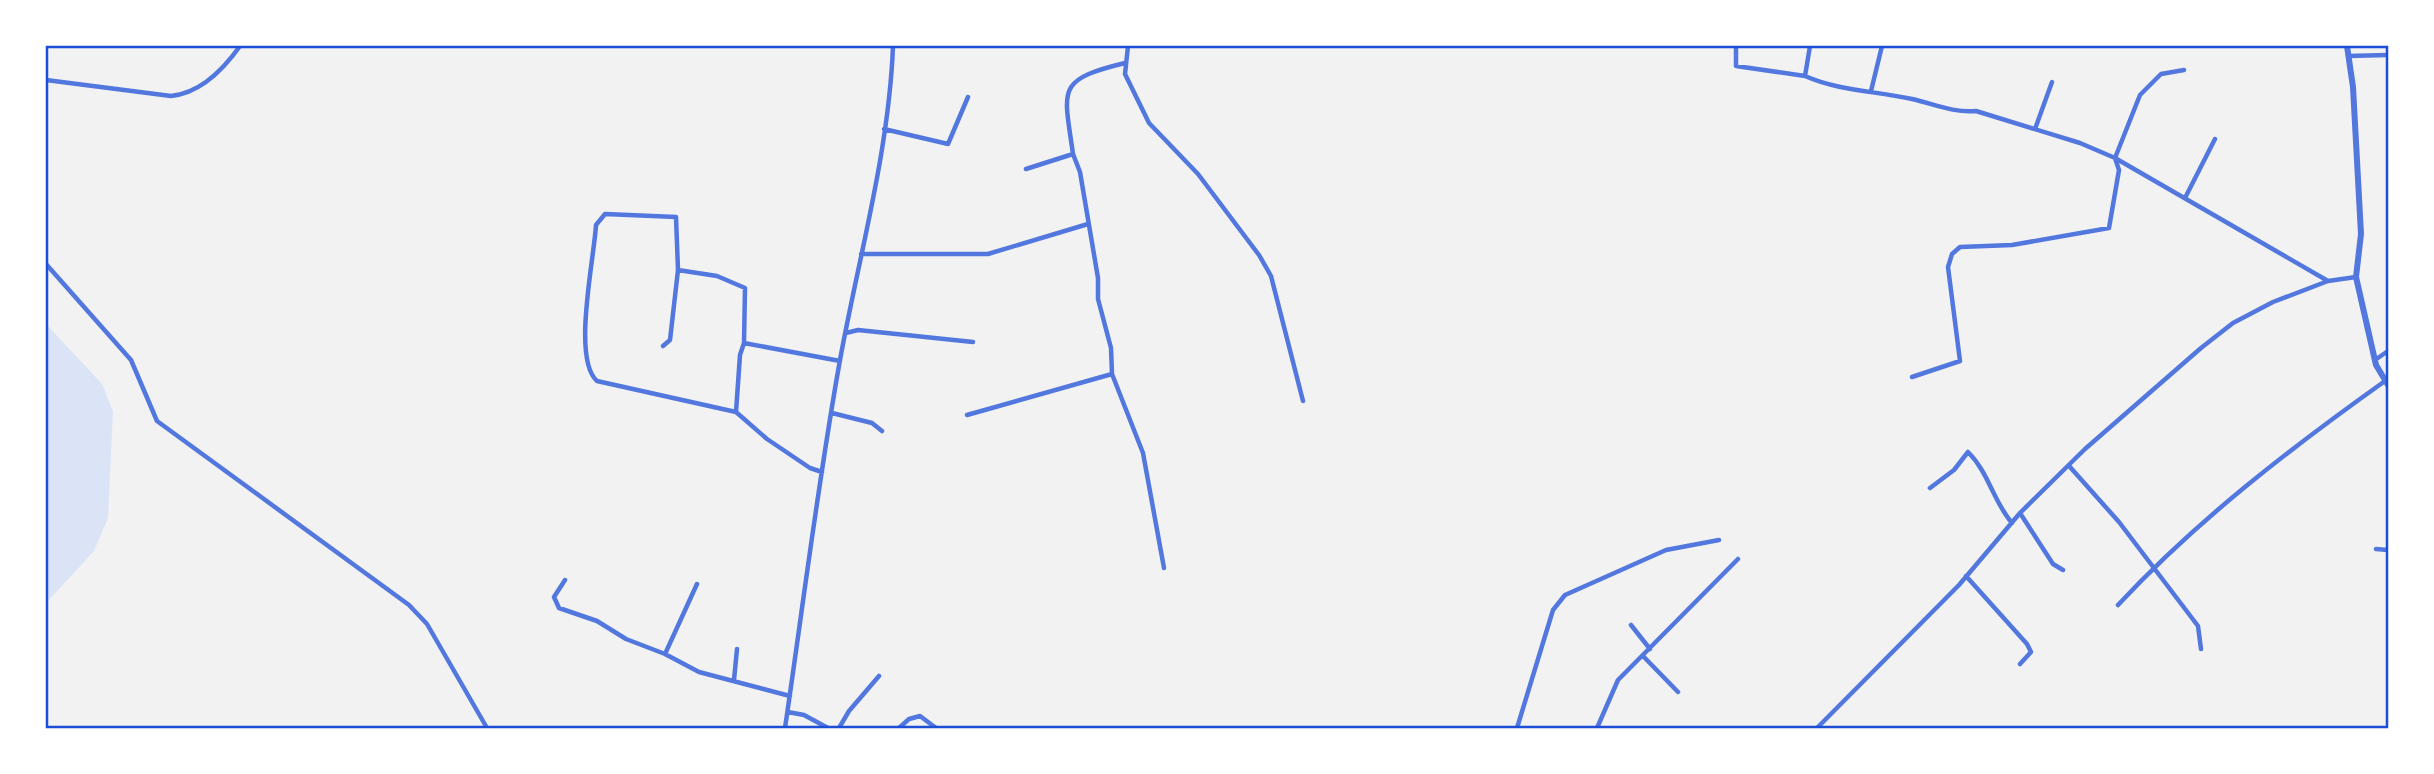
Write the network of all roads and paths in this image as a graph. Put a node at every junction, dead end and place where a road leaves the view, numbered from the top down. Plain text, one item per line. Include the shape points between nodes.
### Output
1 (240, 46) edge
2 (893, 46) edge
3 (1128, 46) edge
4 (1735, 46) edge
5 (1810, 46) edge
6 (1882, 46) edge
7 (2347, 46) edge
8 (2389, 55) edge
9 (2348, 56) junction
10 (1125, 63) junction
11 (2184, 70) dead end
12 (1805, 76) junction
13 (46, 80) edge
14 (2052, 82) dead end
15 (1871, 91) junction
16 (968, 97) dead end
17 (884, 129) junction
18 (2035, 130) junction
19 (2215, 139) dead end
20 (1073, 154) junction
21 (2115, 158) junction
22 (1026, 169) dead end
23 (2186, 196) junction
24 (1088, 224) junction
25 (861, 254) junction
26 (46, 264) edge
27 (678, 270) junction
28 (2356, 277) junction
29 (2328, 281) junction
30 (846, 332) junction
31 (973, 342) dead end
32 (744, 343) junction
33 (663, 346) dead end
34 (2389, 351) edge
35 (2375, 360) junction
36 (840, 361) junction
37 (1112, 374) junction
38 (1912, 377) dead end
39 (2387, 383) edge
40 (1303, 401) dead end
41 (736, 412) junction
42 (832, 413) junction
43 (967, 415) dead end
44 (882, 431) dead end
45 (2070, 467) junction
46 (822, 472) junction
47 (1930, 488) dead end
48 (2020, 513) junction
49 (2012, 523) junction
50 (1719, 540) dead end
51 (2376, 549) dead end
52 (2389, 550) edge
53 (1738, 559) dead end
54 (1164, 568) dead end
55 (2063, 570) dead end
56 (2155, 570) junction
57 (1966, 576) junction
58 (565, 580) dead end
59 (697, 584) dead end
60 (2118, 605) dead end
61 (1631, 625) dead end
62 (737, 649) dead end
63 (1650, 649) junction
64 (2202, 649) dead end
65 (665, 654) junction
66 (1643, 656) junction
67 (2020, 664) dead end
68 (879, 676) dead end
69 (734, 680) junction
70 (1678, 692) dead end
71 (790, 696) junction
72 (788, 712) junction
73 (487, 729) edge
74 (785, 729) edge
75 (828, 729) edge
76 (839, 729) edge
77 (899, 729) edge
78 (936, 729) edge
79 (1517, 729) edge
80 (1597, 729) edge
81 (1817, 729) edge

1 - 13 street via 190,94 162,95
2 - 17 street
3 - 10 street
4 - 12 street via 1736,66
5 - 12 street
6 - 15 street
7 - 9 street
8 - 9 street
9 - 28 street via 2361,234
10 - 20 street via 1074,80 1066,113
10 - 40 street via 1125,74 1149,123 1198,174 1259,255 1270,276
11 - 21 street via 2161,74 2140,95
12 - 15 street
14 - 18 street
15 - 18 street via 1961,112 1976,111
16 - 17 street via 948,144
17 - 25 street
18 - 21 street
19 - 23 street
20 - 22 street
20 - 24 street
21 - 23 street
21 - 38 street via 2119,170 2109,228 2012,245 1960,247 1952,254 1948,267 1960,361
23 - 29 street
24 - 25 street via 988,254
24 - 37 street
25 - 30 street
26 - 73 street via 131,360 157,421 409,605 427,624
27 - 32 street via 718,275 745,288
27 - 33 street via 670,340
27 - 41 street via 676,217 605,214 600,218 587,309 590,375 597,381
28 - 29 street
28 - 35 street
29 - 45 street via 2233,323 2085,449
30 - 31 street
30 - 36 street
32 - 36 street
32 - 41 street
34 - 35 street
35 - 39 street
36 - 42 street
37 - 43 street
37 - 54 street via 1143,453
39 - 56 street via 2348,405 2304,444 2252,480
41 - 46 street via 767,439
42 - 44 street via 872,423
42 - 46 street
45 - 48 street
45 - 56 street
46 - 71 street
47 - 49 street via 1968,452
48 - 49 street
48 - 55 street via 2053,564
49 - 57 street
50 - 79 street via 1666,550 1565,595 1553,610
51 - 52 street
53 - 63 street
56 - 60 street
56 - 64 street via 2198,626
57 - 67 street via 2027,644 2031,652
57 - 81 street
58 - 65 street via 554,597 559,608
59 - 65 street
61 - 63 street
62 - 69 street
63 - 66 street
65 - 69 street via 699,672
66 - 70 street
66 - 80 street via 1618,680
68 - 76 street
69 - 71 street
71 - 72 street
72 - 74 street
72 - 75 street
77 - 78 street via 920,716

